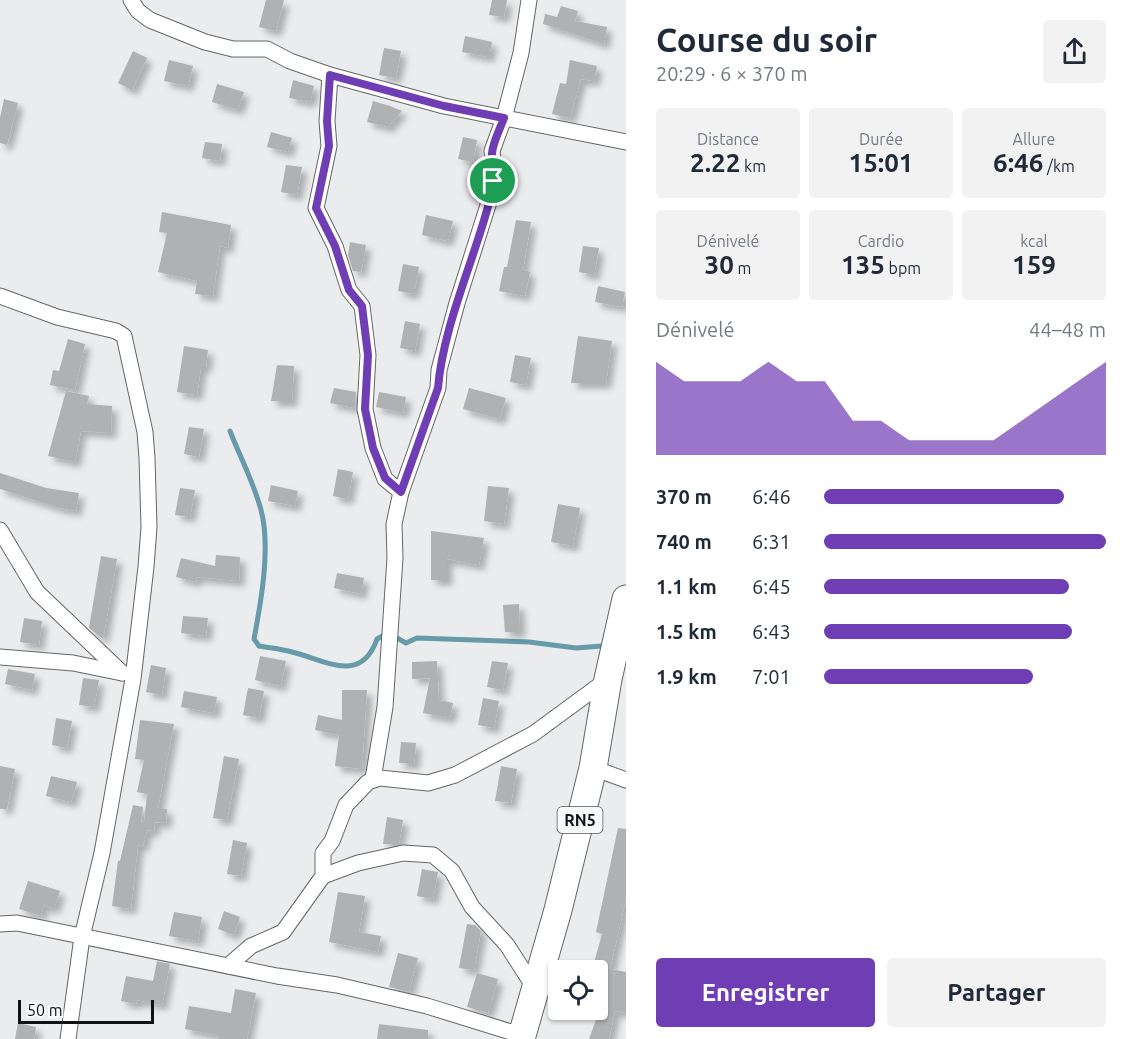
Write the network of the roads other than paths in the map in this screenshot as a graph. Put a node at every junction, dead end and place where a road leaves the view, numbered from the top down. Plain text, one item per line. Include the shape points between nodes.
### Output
1 (131, 0) edge
2 (529, 0) edge
3 (330, 75) junction
4 (504, 118) junction
5 (626, 142) edge
6 (1, 300) edge
7 (401, 492) junction
8 (0, 530) edge
9 (626, 599) edge
10 (0, 657) edge
11 (127, 676) junction
12 (608, 679) junction
13 (594, 768) junction
14 (373, 779) junction
15 (626, 780) edge
16 (323, 876) junction
17 (0, 924) edge
18 (82, 937) junction
19 (228, 966) junction
20 (537, 992) junction
21 (525, 1038) edge
22 (68, 1039) edge

1 - 3 street via 150,20 206,42 233,49 267,49
2 - 4 street via 523,45
3 - 4 street
3 - 7 street via 329,146 316,208 335,246 349,290 362,306 368,355 365,409 373,448 385,478
4 - 5 street
4 - 7 street via 492,151 489,202 457,303 438,388
6 - 11 street via 116,331 127,341 145,432 149,527
7 - 14 street via 395,515 385,707
8 - 11 street via 37,592
9 - 12 highway, RN5
10 - 11 street via 73,663
11 - 18 street via 102,853
12 - 13 highway, RN5
12 - 14 street via 533,734 455,775 428,783
13 - 15 street
13 - 20 highway, RN5
14 - 16 street via 346,805 332,842 323,853
16 - 19 street via 284,932 251,946
16 - 20 street via 403,853 433,855 452,871 472,907 507,945
17 - 18 street via 17,923
18 - 19 street
18 - 22 street
19 - 21 street via 404,1001
20 - 21 highway, RN5

